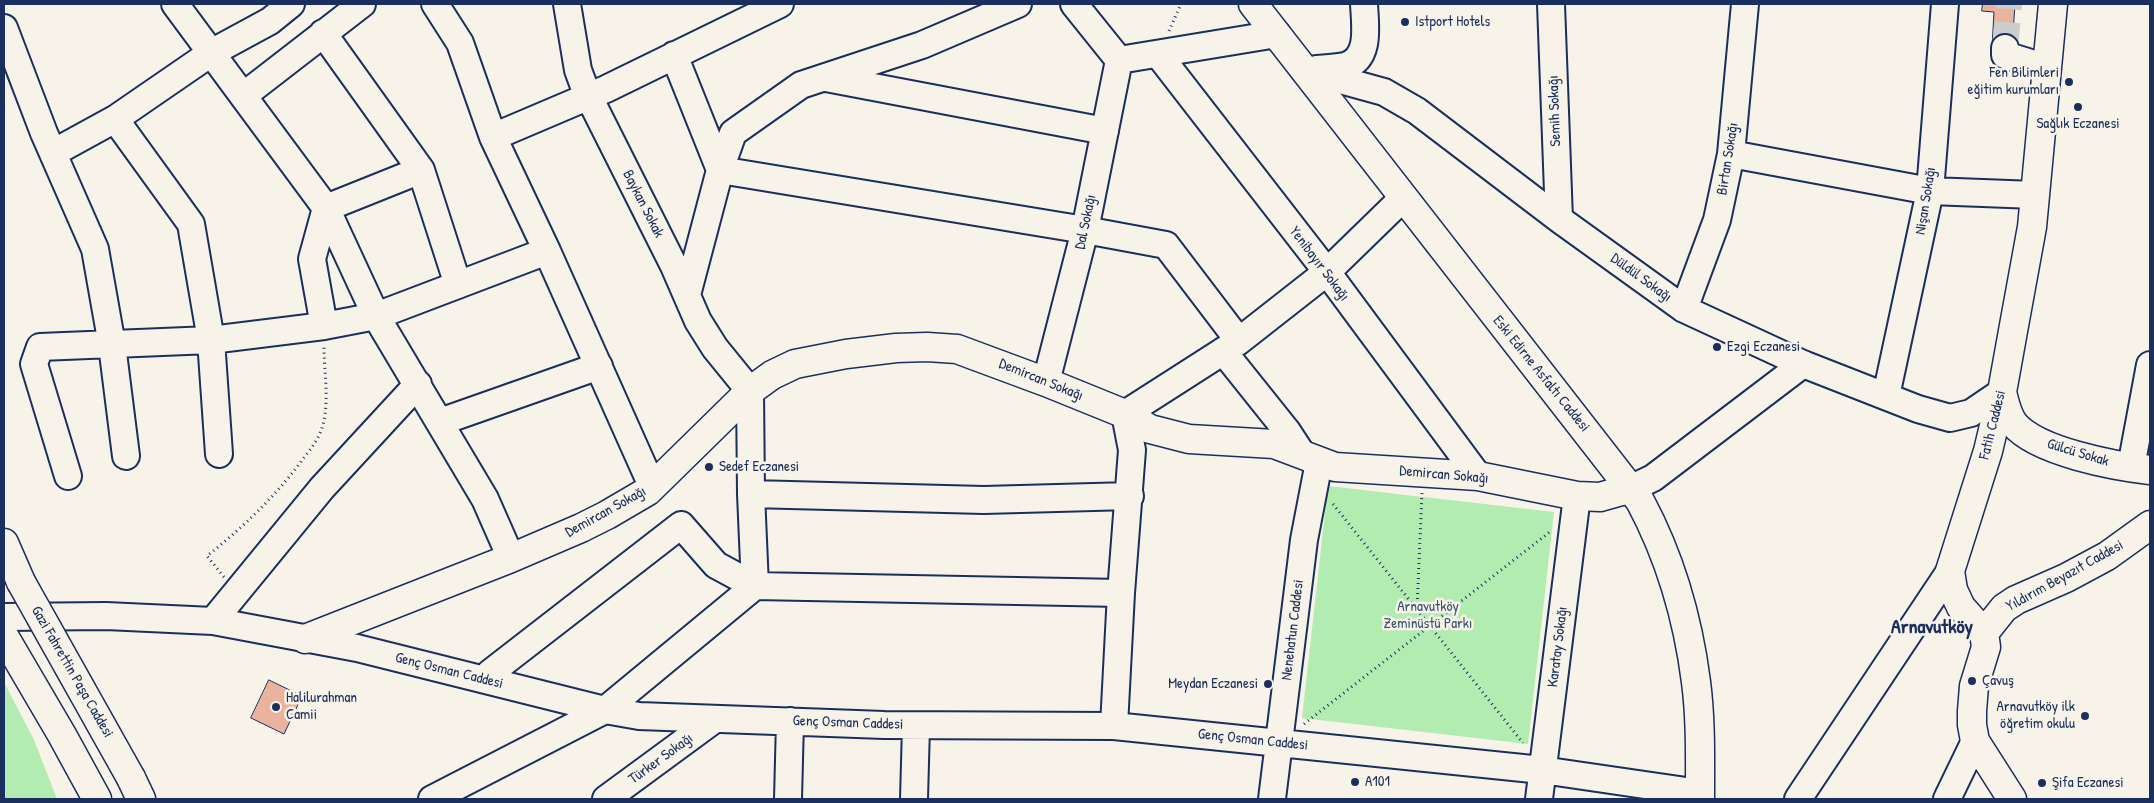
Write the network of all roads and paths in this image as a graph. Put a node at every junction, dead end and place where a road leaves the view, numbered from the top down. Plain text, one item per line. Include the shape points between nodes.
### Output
1 (175, 4) edge
2 (291, 4) edge
3 (362, 4) edge
4 (435, 4) edge
5 (567, 4) edge
6 (780, 4) edge
7 (1018, 4) edge
8 (1074, 4) edge
9 (1253, 4) edge
10 (1364, 4) edge
11 (1551, 4) edge
12 (1745, 4) edge
13 (1945, 4) edge
14 (2053, 4) edge
15 (269, 12) edge
16 (4, 28) edge
17 (323, 33) junction
18 (1277, 34) junction
19 (2006, 48) dead end
20 (212, 53) junction
21 (1158, 54) junction
22 (674, 55) junction
23 (1119, 60) junction
24 (2047, 68) junction
25 (1304, 70) junction
26 (823, 78) junction
27 (243, 96) junction
28 (588, 96) junction
29 (115, 118) junction
30 (1105, 131) junction
31 (493, 137) junction
32 (53, 153) junction
33 (1731, 154) junction
34 (422, 170) junction
35 (720, 170) junction
36 (1930, 191) junction
37 (2035, 195) junction
38 (1403, 198) junction
39 (326, 208) junction
40 (1559, 219) junction
41 (1085, 230) junction
42 (547, 251) junction
43 (1326, 272) junction
44 (458, 285) junction
45 (687, 295) junction
46 (1684, 309) junction
47 (376, 316) junction
48 (324, 326) junction
49 (211, 340) junction
50 (112, 345) junction
51 (1231, 346) junction
52 (1803, 364) junction
53 (2150, 365) edge
54 (599, 366) junction
55 (1046, 382) junction
56 (418, 384) junction
57 (750, 390) junction
58 (2002, 392) junction
59 (1886, 396) junction
60 (1125, 414) junction
61 (440, 422) junction
62 (219, 454) dead end
63 (126, 456) dead end
64 (1312, 466) junction
65 (2145, 470) edge
66 (1423, 472) junction
67 (68, 476) dead end
68 (1478, 476) junction
69 (652, 486) junction
70 (1632, 488) junction
71 (751, 494) junction
72 (1130, 496) junction
73 (1576, 504) junction
74 (2150, 525) edge
75 (4, 543) edge
76 (511, 558) junction
77 (1950, 571) junction
78 (755, 586) junction
79 (236, 592) junction
80 (1121, 593) junction
81 (1417, 609) junction
82 (4, 617) edge
83 (213, 621) junction
84 (1430, 626) junction
85 (1984, 633) junction
86 (4, 636) edge
87 (304, 639) junction
88 (486, 680) junction
89 (605, 710) junction
90 (716, 719) junction
91 (790, 721) junction
92 (1304, 724) dead end
93 (916, 726) junction
94 (1114, 726) junction
95 (1975, 741) junction
96 (1279, 743) junction
97 (1523, 743) dead end
98 (1542, 770) junction
99 (136, 789) edge
100 (1700, 796) edge
101 (96, 797) edge
102 (432, 799) edge
103 (606, 799) edge
104 (788, 799) edge
105 (914, 799) edge
106 (1272, 799) edge
107 (1539, 799) edge
108 (1798, 799) edge
109 (1947, 799) edge
110 (2012, 799) edge

1 - 20 street
2 - 15 street
3 - 17 street
4 - 31 street via 460,43
5 - 28 street, Baykan Sokak via 578,70
6 - 22 street
7 - 26 street via 922,45
8 - 23 street
9 - 18 main road, Eski Edirne Asfaltı Caddesi
10 - 25 street via 1364,46 1359,58 1346,66
11 - 40 street, Semih Sokağı
12 - 33 street, Birtan Sokağı
13 - 36 street, Nişan Sokağı
14 - 24 main road, Fatih Caddesi
15 - 20 street
16 - 32 street
17 - 27 street
17 - 34 street
18 - 21 street
18 - 25 main road, Eski Edirne Asfaltı Caddesi
19 - 24 street via 2005,54
20 - 27 street
20 - 29 street
21 - 23 street
21 - 43 street, Yenibayır Sokağı
22 - 28 street
22 - 35 street
23 - 30 street, Dal Sokağı
24 - 37 main road, Fatih Caddesi
25 - 38 main road, Eski Edirne Asfaltı Caddesi
25 - 40 street, Düldül Sokağı via 1384,92 1409,106
26 - 30 street
26 - 35 street via 800,85 733,134
27 - 39 street
28 - 31 street
28 - 45 street, Baykan Sokak
29 - 32 street
29 - 49 street via 191,224
30 - 41 street, Dal Sokağı
31 - 42 street
32 - 50 street via 95,249
33 - 36 street
33 - 46 street, Birtan Sokağı via 1717,220
34 - 39 street
34 - 44 street
35 - 41 street
35 - 45 street
36 - 37 street
36 - 59 street, Nişan Sokağı
37 - 58 main road, Fatih Caddesi
38 - 43 street
38 - 70 main road, Eski Edirne Asfaltı Caddesi
39 - 47 street
39 - 48 street via 312,259
40 - 46 street, Düldül Sokağı
41 - 51 street via 1166,245
41 - 55 street, Dal Sokağı
42 - 44 street
42 - 54 street
43 - 51 street
43 - 68 street, Yenibayır Sokağı
44 - 47 street
45 - 57 street, Baykan Sokak via 715,348
46 - 52 street, Düldül Sokağı
47 - 48 street
47 - 56 street
48 - 49 street
48 - 79 path via 325,410 315,443 246,525 208,556
49 - 50 street
49 - 62 street
50 - 63 street
50 - 67 street via 40,348 34,364
51 - 60 street
51 - 64 street
52 - 59 street, Düldül Sokağı
52 - 70 street, Demircan Sokağı via 1653,478
53 - 65 street
54 - 61 street
54 - 69 street
55 - 57 main road, Demircan Sokağı via 957,349 927,347 846,354 795,364
55 - 60 main road, Demircan Sokağı
56 - 61 street
56 - 79 street via 322,488
57 - 69 main road, Demircan Sokağı
57 - 71 street
58 - 59 street, Düldül Sokağı via 1971,413 1950,418
58 - 65 main road, Gülcü Sokak via 2008,415 2025,433 2049,446 2103,463
58 - 77 main road, Fatih Caddesi via 1988,450
60 - 64 main road, Demircan Sokağı via 1150,429 1189,439 1274,444
60 - 72 street via 1132,450
61 - 76 street via 485,499
64 - 66 main road, Demircan Sokağı
64 - 81 path
64 - 96 street, Nenehatun Caddesi
66 - 68 main road, Demircan Sokağı
66 - 81 path
68 - 73 main road, Demircan Sokağı
69 - 76 main road, Demircan Sokağı via 590,524
70 - 73 main road, Demircan Sokağı
70 - 100 main road, Eski Edirne Asfaltı Caddesi via 1650,519 1681,606 1696,684
71 - 72 street via 984,500
71 - 78 street
72 - 80 street
73 - 84 path
73 - 98 street, Karatay Sokağı
74 - 85 main road, Yıldırım Beyazıt Caddesi via 2107,556 2016,600 2004,608
75 - 99 main road, Gazi Fahrettin Paşa Caddesi, bridge via 21,582
76 - 87 main road, Demircan Sokağı
77 - 85 main road via 1953,590 1961,607
77 - 108 street, Fatih Caddesi
78 - 80 street
78 - 88 street via 716,565 681,525 490,673
78 - 89 street
79 - 83 street
80 - 94 street
81 - 84 path
82 - 83 street, Genç Osman Caddesi via 106,616
83 - 87 street, Genç Osman Caddesi
84 - 92 path
84 - 97 path
85 - 95 main road via 1986,647 1974,686 1972,725
86 - 101 main road
87 - 88 street, Genç Osman Caddesi via 357,648
88 - 89 street, Genç Osman Caddesi
89 - 90 street, Genç Osman Caddesi via 639,716
89 - 102 street
90 - 91 street, Genç Osman Caddesi
90 - 103 street, Türker Sokağı
91 - 93 street, Genç Osman Caddesi
91 - 104 street
93 - 94 street, Genç Osman Caddesi
93 - 105 street
94 - 96 street, Genç Osman Caddesi
95 - 109 street
95 - 110 main road
96 - 98 street, Genç Osman Caddesi
96 - 106 street, Nenehatun Caddesi
98 - 100 street, Genç Osman Caddesi
98 - 107 street, Karatay Sokağı

